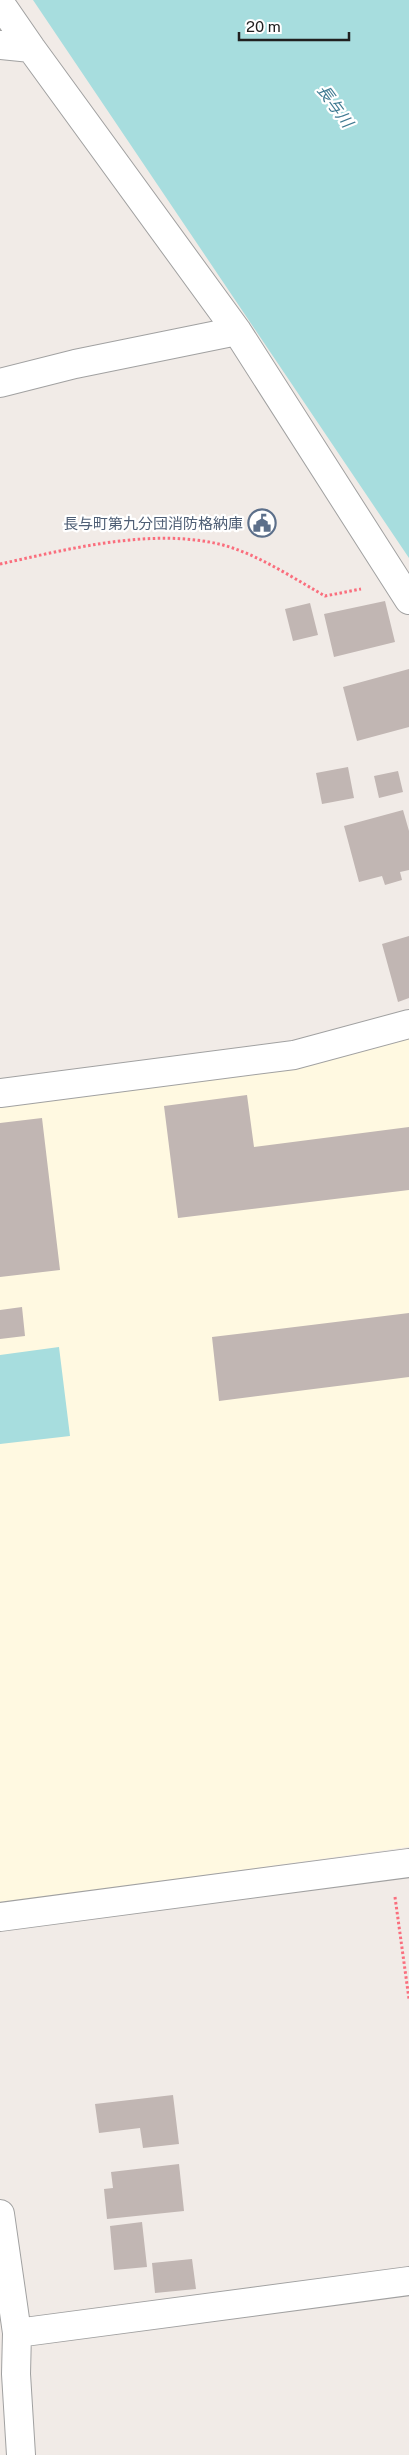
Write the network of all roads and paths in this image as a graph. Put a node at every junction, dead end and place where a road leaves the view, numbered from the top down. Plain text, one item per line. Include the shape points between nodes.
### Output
1 (0, 3) edge
2 (0, 45) edge
3 (30, 48) junction
4 (236, 330) junction
5 (0, 383) edge
6 (0, 564) edge
7 (403, 591) edge
8 (409, 1024) edge
9 (0, 1093) edge
10 (400, 1864) edge
11 (0, 1917) edge
12 (409, 1999) edge
13 (0, 2214) edge
14 (409, 2281) edge
15 (16, 2333) junction
16 (8, 2375) edge
17 (21, 2455) edge

1 - 3 street
2 - 3 street
3 - 4 street
4 - 5 street
4 - 7 street
6 - 7 path via 103,542 172,539 222,545 254,557 325,596
8 - 9 street via 294,1055
10 - 11 street
10 - 12 path
13 - 15 street
14 - 15 street
15 - 16 street
16 - 17 street

